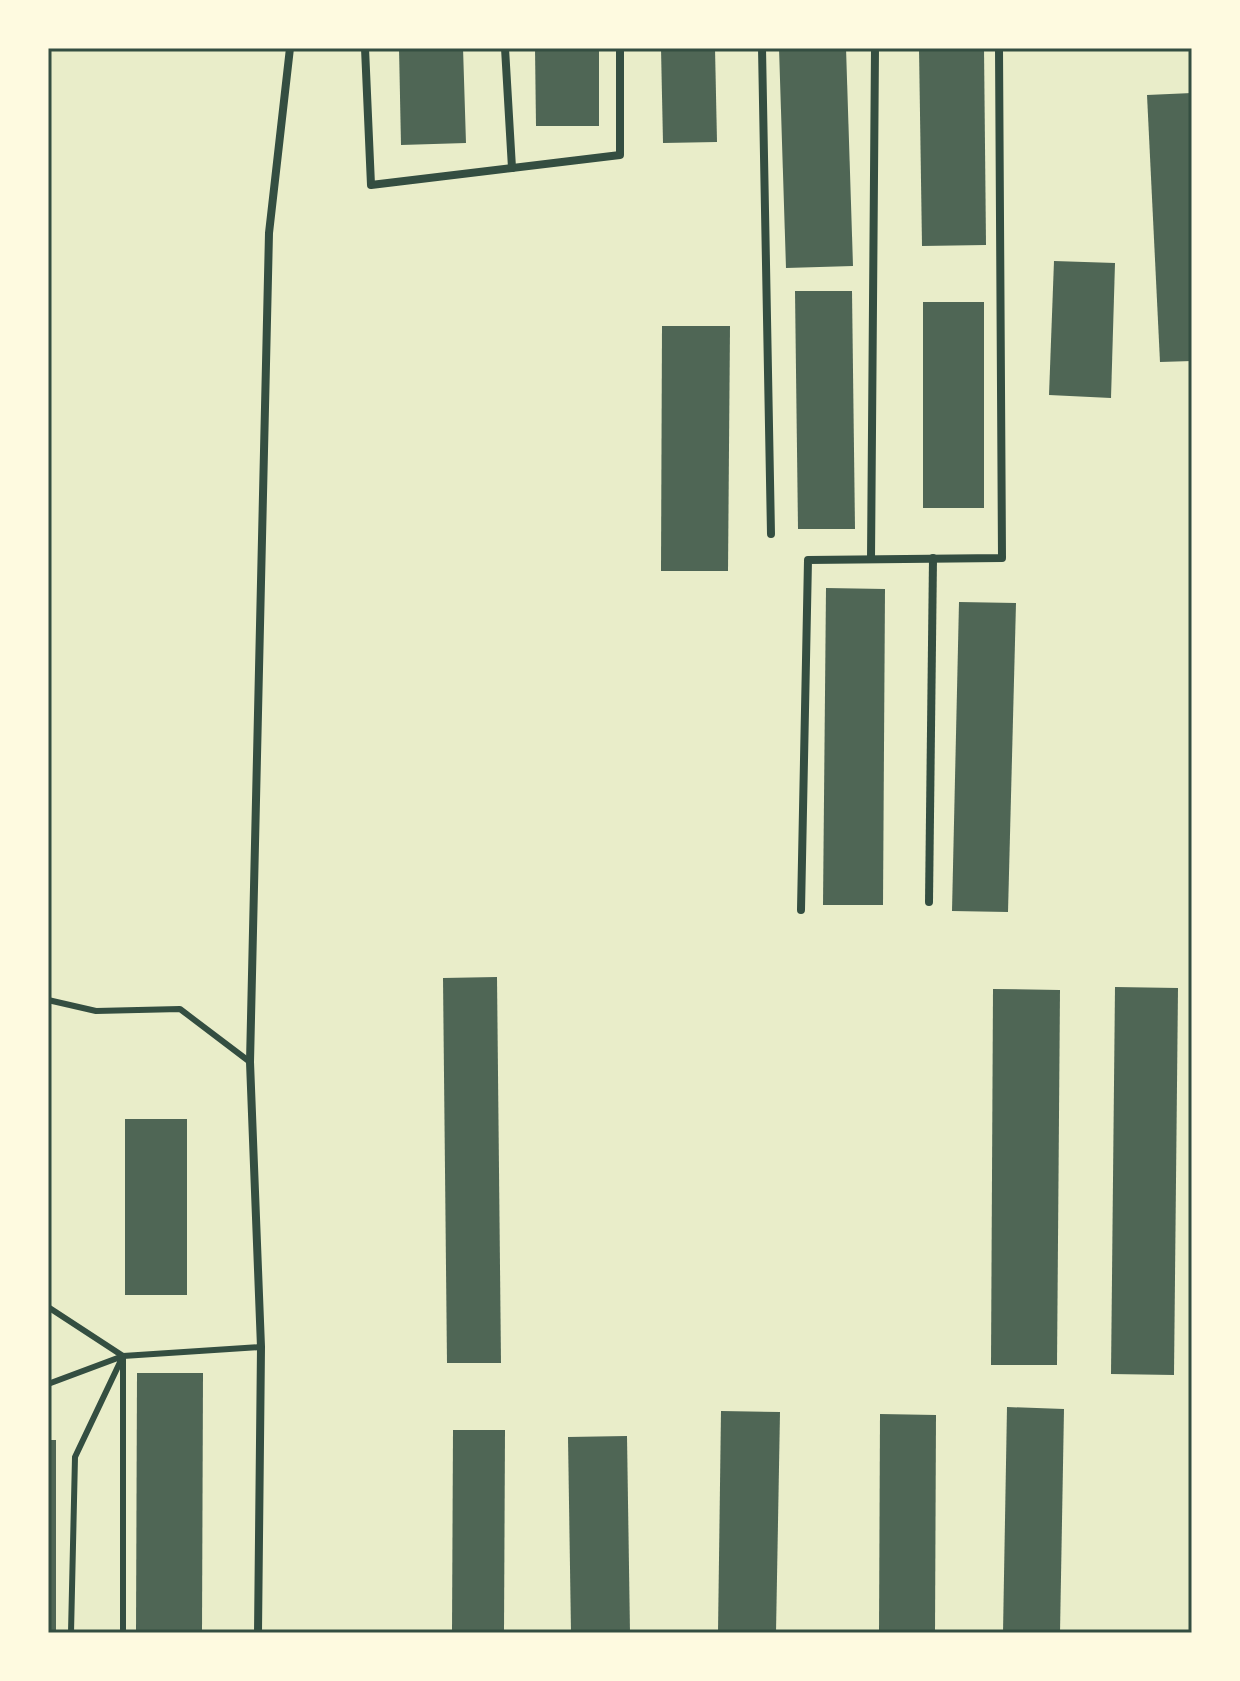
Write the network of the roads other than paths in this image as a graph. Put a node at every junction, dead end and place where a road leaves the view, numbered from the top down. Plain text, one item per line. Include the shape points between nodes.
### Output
1 (290, 48) edge
2 (365, 48) edge
3 (505, 48) edge
4 (620, 48) edge
5 (762, 48) edge
6 (875, 48) edge
7 (999, 48) edge
8 (512, 168) junction
9 (771, 534) dead end
10 (933, 558) junction
11 (871, 559) junction
12 (929, 902) dead end
13 (801, 910) dead end
14 (48, 1000) edge
15 (250, 1062) junction
16 (48, 1307) edge
17 (261, 1347) junction
18 (123, 1356) junction
19 (48, 1384) edge
20 (71, 1633) edge
21 (123, 1633) edge
22 (258, 1633) edge

1 - 15 street via 269,233
2 - 8 street via 371,185
3 - 8 street
4 - 8 street via 620,155
5 - 9 street
6 - 11 street
7 - 10 street via 1002,558
10 - 11 street
10 - 12 street
11 - 13 street via 808,560
14 - 15 lane via 96,1011 180,1009
15 - 17 street
16 - 18 lane
17 - 18 lane
17 - 22 street
18 - 19 lane
18 - 20 lane via 75,1457
18 - 21 lane

